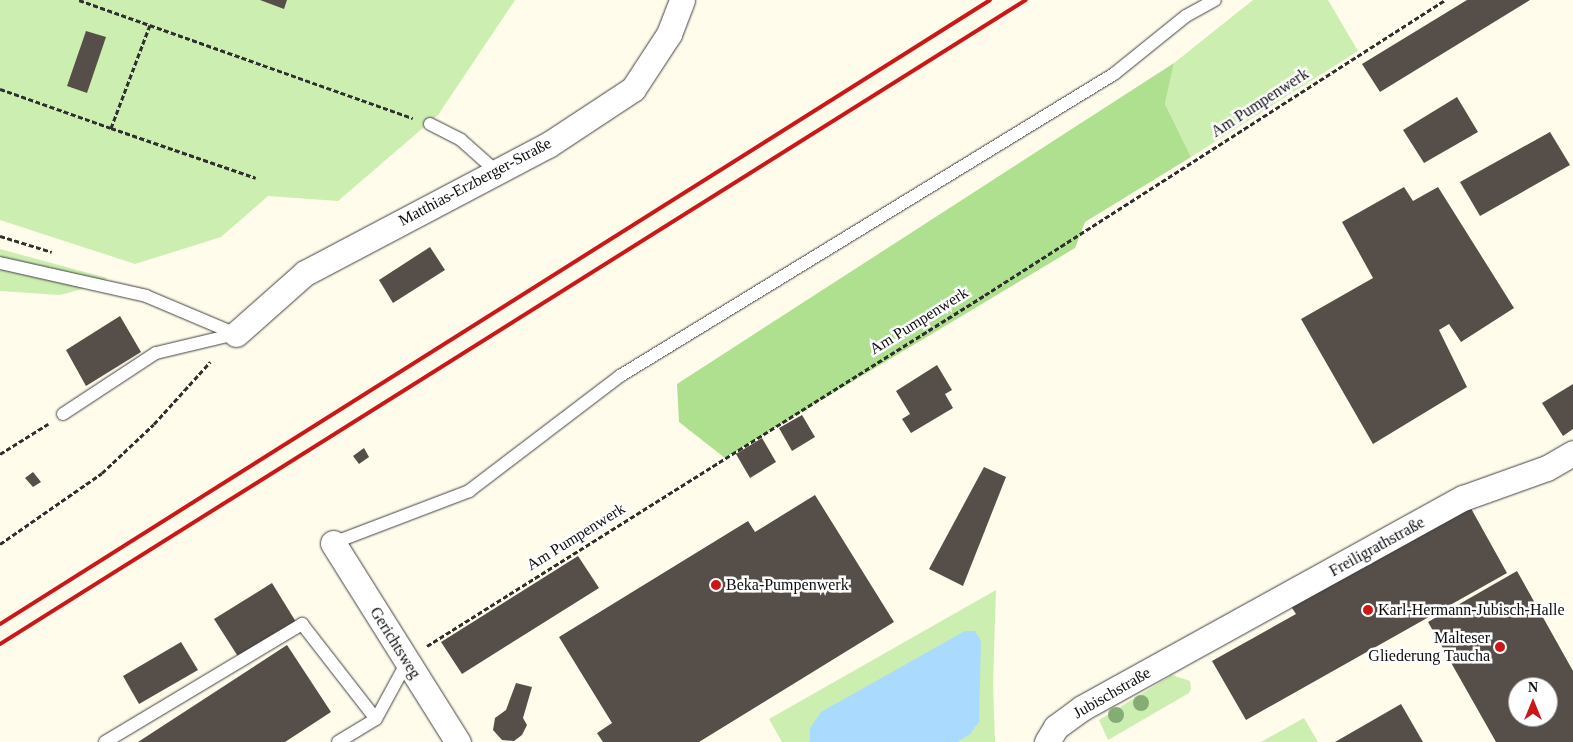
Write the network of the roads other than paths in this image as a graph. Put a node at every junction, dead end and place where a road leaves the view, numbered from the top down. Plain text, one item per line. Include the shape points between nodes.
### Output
1 (682, 0) edge
2 (1215, 0) edge
3 (430, 124) road end
4 (496, 171) junction
5 (0, 263) edge
6 (236, 334) junction
7 (63, 414) road end
8 (1573, 453) edge
9 (333, 543) joint
10 (1185, 652) joint
11 (407, 662) junction
12 (376, 719) junction
13 (105, 742) edge
14 (338, 742) edge
15 (458, 742) edge
16 (1047, 742) edge

1 - 4 street, Matthias-Erzberger-Straße via 670,34 633,89 548,145
2 - 9 lane via 1186,16 1114,74 620,376 469,491
3 - 4 lane via 461,140
4 - 6 street, Matthias-Erzberger-Straße via 305,273
5 - 6 lane via 146,296
6 - 7 lane via 156,353
8 - 10 street, Freiligrathstraße via 1548,468 1463,498
9 - 11 street, Gerichtsweg
10 - 16 street, Jubischstraße via 1082,708 1056,727
11 - 12 lane
11 - 15 street, Gerichtsweg
12 - 13 lane via 302,624
12 - 14 lane

